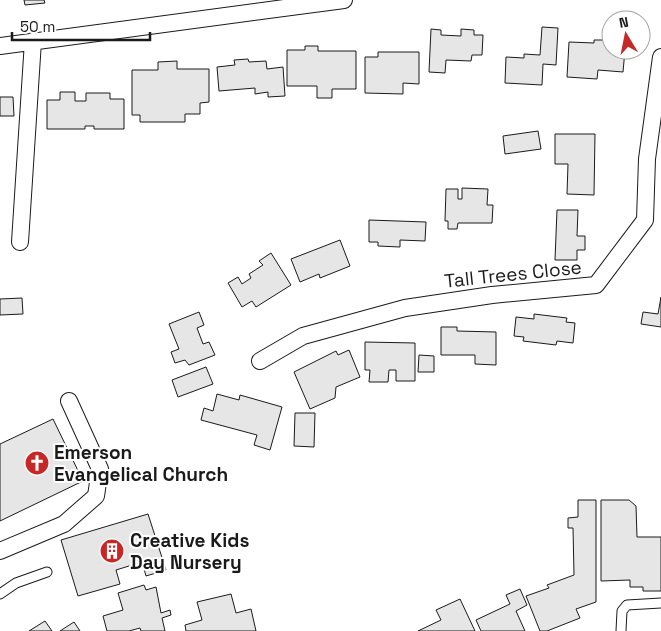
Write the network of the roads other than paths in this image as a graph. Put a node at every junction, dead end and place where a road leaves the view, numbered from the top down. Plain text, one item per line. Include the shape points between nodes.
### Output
1 (344, 0) edge
2 (33, 41) junction
3 (0, 46) edge
4 (661, 57) edge
5 (20, 242) dead end
6 (260, 361) dead end
7 (69, 401) dead end
8 (0, 551) edge
9 (47, 572) dead end
10 (0, 594) edge
11 (661, 603) edge
12 (621, 631) edge

1 - 2 street
2 - 3 street
2 - 5 street
4 - 6 street, Tall Trees Close via 647,159 645,220 596,285 492,295 405,308 303,336
7 - 8 street via 100,469 96,496 64,524
9 - 10 lane via 16,583
11 - 12 lane via 627,605 622,611

